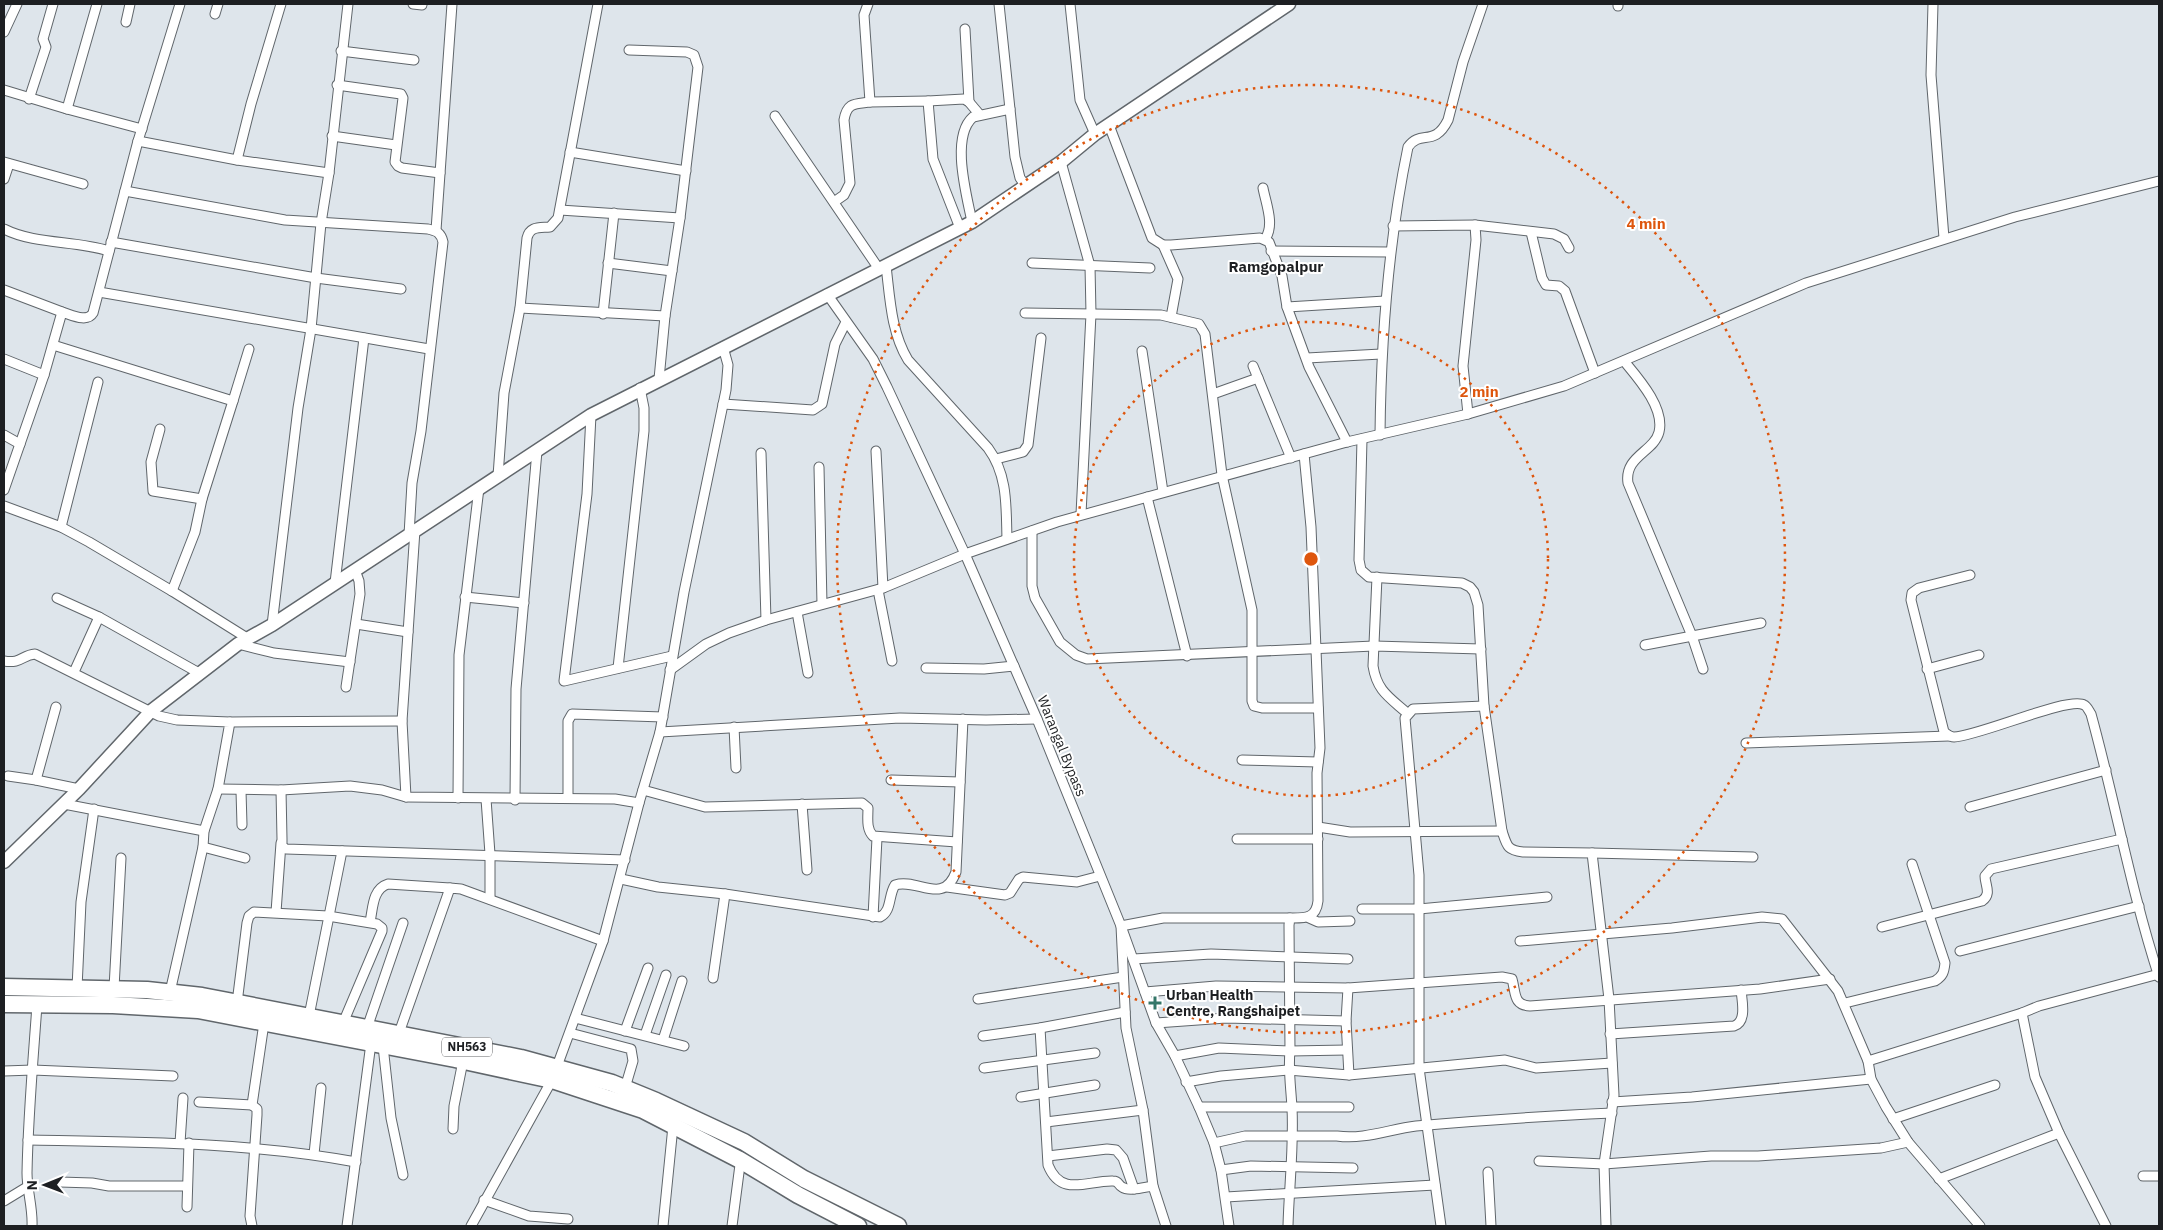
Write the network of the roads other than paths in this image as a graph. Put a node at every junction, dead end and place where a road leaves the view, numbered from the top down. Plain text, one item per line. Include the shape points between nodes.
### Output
1 (17, 4) edge
2 (53, 4) edge
3 (98, 4) edge
4 (130, 4) edge
5 (180, 4) edge
6 (218, 4) edge
7 (280, 4) edge
8 (348, 4) edge
9 (452, 4) edge
10 (598, 4) edge
11 (868, 4) edge
12 (999, 4) edge
13 (1070, 4) edge
14 (1289, 4) edge
15 (1483, 4) edge
16 (1933, 4) edge
17 (216, 14) dead end
18 (126, 22) dead end
19 (965, 29) dead end
20 (4, 32) edge
21 (629, 50) dead end
22 (341, 51) junction
23 (414, 60) dead end
24 (338, 85) junction
25 (4, 90) edge
26 (29, 99) junction
27 (928, 101) junction
28 (870, 102) junction
29 (969, 102) junction
30 (67, 109) junction
31 (1010, 109) junction
32 (980, 115) junction
33 (775, 116) dead end
34 (1109, 125) junction
35 (142, 129) junction
36 (1095, 134) junction
37 (332, 136) junction
38 (138, 141) junction
39 (396, 144) junction
40 (570, 152) junction
41 (237, 160) junction
42 (1062, 162) junction
43 (6, 163) edge
44 (686, 171) junction
45 (329, 172) junction
46 (440, 173) junction
47 (4, 179) edge
48 (2159, 181) edge
49 (83, 184) dead end
50 (1026, 186) junction
51 (1263, 188) dead end
52 (126, 190) junction
53 (834, 202) junction
54 (560, 210) junction
55 (614, 214) junction
56 (680, 218) junction
57 (321, 223) junction
58 (966, 225) junction
59 (1476, 225) junction
60 (1393, 226) junction
61 (4, 229) edge
62 (436, 230) junction
63 (1531, 232) junction
64 (1944, 238) junction
65 (1265, 239) junction
66 (1164, 245) junction
67 (110, 246) junction
68 (1569, 248) dead end
69 (1271, 251) junction
70 (1390, 252) junction
71 (608, 263) junction
72 (1032, 263) dead end
73 (1090, 266) junction
74 (883, 268) junction
75 (1150, 268) dead end
76 (672, 270) junction
77 (316, 278) junction
78 (401, 289) dead end
79 (4, 290) edge
80 (99, 292) junction
81 (827, 294) junction
82 (1385, 301) junction
83 (1287, 307) junction
84 (520, 308) junction
85 (62, 312) junction
86 (1025, 313) dead end
87 (603, 314) junction
88 (1091, 314) junction
89 (665, 316) junction
90 (1171, 317) junction
91 (846, 322) junction
92 (311, 328) junction
93 (364, 338) junction
94 (1041, 338) dead end
95 (53, 344) junction
96 (723, 347) junction
97 (249, 349) dead end
98 (429, 349) junction
99 (1142, 351) dead end
100 (1381, 354) junction
101 (1307, 358) junction
102 (4, 359) edge
103 (1624, 361) junction
104 (1253, 366) dead end
105 (1595, 373) junction
106 (44, 375) junction
107 (1258, 378) junction
108 (659, 379) junction
109 (98, 382) dead end
110 (640, 388) junction
111 (1213, 394) junction
112 (233, 401) junction
113 (723, 404) junction
114 (1468, 414) junction
115 (591, 415) junction
116 (160, 429) dead end
117 (4, 435) edge
118 (1380, 435) junction
119 (1362, 438) junction
120 (1347, 442) junction
121 (20, 444) junction
122 (537, 451) junction
123 (876, 451) dead end
124 (761, 453) dead end
125 (1304, 454) junction
126 (1292, 458) junction
127 (996, 459) junction
128 (819, 467) dead end
129 (1222, 475) junction
130 (498, 476) junction
131 (479, 488) junction
132 (4, 490) edge
133 (1163, 492) junction
134 (1147, 497) junction
135 (202, 499) junction
136 (4, 506) edge
137 (1081, 514) junction
138 (61, 527) junction
139 (1032, 530) junction
140 (412, 532) junction
141 (1007, 539) junction
142 (965, 554) junction
143 (355, 570) junction
144 (1970, 575) dead end
145 (1377, 577) junction
146 (335, 583) junction
147 (880, 589) junction
148 (172, 591) junction
149 (465, 597) junction
150 (58, 598) dead end
151 (524, 603) junction
152 (822, 604) junction
153 (797, 612) junction
154 (99, 617) junction
155 (766, 620) junction
156 (1761, 623) dead end
157 (356, 624) junction
158 (272, 625) junction
159 (408, 632) junction
160 (1692, 636) junction
161 (243, 641) junction
162 (1645, 645) dead end
163 (1374, 646) junction
164 (1315, 649) junction
165 (1481, 649) junction
166 (1253, 652) junction
167 (1979, 655) dead end
168 (672, 656) junction
169 (1187, 656) junction
170 (892, 660) dead end
171 (4, 661) edge
172 (350, 662) junction
173 (1014, 666) junction
174 (618, 668) junction
175 (926, 668) dead end
176 (1703, 669) dead end
177 (1927, 669) junction
178 (670, 670) junction
179 (74, 672) junction
180 (199, 673) junction
181 (808, 673) dead end
182 (346, 687) dead end
183 (1484, 706) junction
184 (56, 707) dead end
185 (1318, 708) junction
186 (151, 711) junction
187 (1407, 713) junction
188 (663, 717) junction
189 (963, 719) junction
190 (1036, 719) junction
191 (402, 721) junction
192 (230, 722) junction
193 (734, 727) junction
194 (660, 732) junction
195 (1949, 736) junction
196 (1746, 743) dead end
197 (1242, 760) dead end
198 (1318, 762) junction
199 (736, 768) dead end
200 (2106, 770) junction
201 (8, 776) dead end
202 (36, 780) junction
203 (891, 780) dead end
204 (960, 782) junction
205 (79, 789) junction
206 (218, 789) junction
207 (281, 790) junction
208 (643, 790) junction
209 (240, 791) junction
210 (406, 797) junction
211 (458, 798) junction
212 (568, 798) junction
213 (486, 799) junction
214 (515, 800) junction
215 (639, 803) junction
216 (64, 804) junction
217 (802, 804) junction
218 (1970, 807) dead end
219 (94, 809) junction
220 (242, 825) dead end
221 (1318, 827) junction
222 (204, 831) junction
223 (1502, 831) junction
224 (1415, 832) junction
225 (878, 838) junction
226 (1237, 839) dead end
227 (1318, 839) junction
228 (2122, 839) junction
229 (282, 840) junction
230 (958, 842) junction
231 (203, 847) junction
232 (342, 851) junction
233 (490, 854) junction
234 (1592, 854) junction
235 (1753, 857) dead end
236 (121, 858) dead end
237 (246, 858) dead end
238 (625, 860) junction
239 (4, 862) edge
240 (1912, 864) dead end
241 (807, 870) dead end
242 (1100, 876) junction
243 (621, 879) junction
244 (947, 887) junction
245 (450, 888) junction
246 (726, 894) junction
247 (1547, 897) dead end
248 (490, 899) junction
249 (2139, 906) junction
250 (1362, 909) dead end
251 (1419, 909) junction
252 (276, 912) junction
253 (1929, 915) junction
254 (328, 916) junction
255 (873, 917) junction
256 (1290, 918) junction
257 (1309, 918) junction
258 (1350, 920) dead end
259 (370, 922) junction
260 (403, 923) dead end
261 (1121, 926) junction
262 (1882, 928) dead end
263 (1601, 934) junction
264 (1520, 940) dead end
265 (603, 941) junction
266 (1960, 951) dead end
267 (1288, 958) junction
268 (1134, 959) junction
269 (1348, 959) dead end
270 (648, 968) dead end
271 (666, 975) dead end
272 (2159, 975) edge
273 (1123, 977) junction
274 (713, 978) dead end
275 (1830, 979) junction
276 (682, 981) dead end
277 (1420, 981) junction
278 (4, 986) edge
279 (1289, 987) junction
280 (76, 988) junction
281 (114, 988) junction
282 (1348, 988) junction
283 (1741, 990) junction
284 (170, 992) junction
285 (1145, 992) junction
286 (978, 998) dead end
287 (1609, 1000) junction
288 (237, 1003) junction
289 (1844, 1003) junction
290 (4, 1004) edge
291 (37, 1005) junction
292 (1125, 1012) junction
293 (2022, 1013) junction
294 (309, 1016) junction
295 (576, 1018) junction
296 (1289, 1020) junction
297 (1346, 1021) junction
298 (264, 1023) junction
299 (343, 1023) junction
300 (1156, 1023) junction
301 (1040, 1028) junction
302 (625, 1031) junction
303 (399, 1033) junction
304 (570, 1033) junction
305 (1610, 1034) junction
306 (645, 1035) junction
307 (984, 1036) dead end
308 (374, 1039) junction
309 (663, 1040) junction
310 (684, 1046) dead end
311 (1347, 1050) junction
312 (1290, 1051) junction
313 (1095, 1053) dead end
314 (1175, 1056) junction
315 (463, 1061) junction
316 (1043, 1061) junction
317 (1868, 1061) junction
318 (1612, 1063) junction
319 (984, 1068) dead end
320 (1419, 1068) junction
321 (32, 1070) junction
322 (1288, 1070) junction
323 (4, 1071) edge
324 (555, 1074) junction
325 (173, 1076) dead end
326 (1349, 1076) junction
327 (1871, 1079) junction
328 (1186, 1082) junction
329 (1095, 1085) dead end
330 (1996, 1085) dead end
331 (321, 1088) dead end
332 (625, 1088) junction
333 (1044, 1094) junction
334 (1021, 1097) dead end
335 (183, 1098) dead end
336 (200, 1102) dead end
337 (1612, 1102) junction
338 (252, 1105) junction
339 (1199, 1107) junction
340 (1349, 1107) dead end
341 (1292, 1108) junction
342 (1143, 1110) junction
343 (1612, 1113) junction
344 (1893, 1119) junction
345 (1046, 1122) junction
346 (1428, 1125) junction
347 (673, 1126) junction
348 (453, 1129) dead end
349 (2059, 1134) junction
350 (1292, 1136) junction
351 (28, 1140) junction
352 (744, 1142) junction
353 (1908, 1142) junction
354 (185, 1143) junction
355 (1214, 1144) junction
356 (254, 1149) junction
357 (314, 1154) junction
358 (1048, 1156) junction
359 (740, 1160) junction
360 (1539, 1161) dead end
361 (356, 1162) junction
362 (1604, 1164) junction
363 (1293, 1167) junction
364 (1353, 1168) dead end
365 (1222, 1170) junction
366 (1488, 1172) dead end
367 (404, 1175) dead end
368 (2143, 1176) dead end
369 (2159, 1176) edge
370 (1939, 1179) junction
371 (60, 1182) dead end
372 (1435, 1185) junction
373 (187, 1186) junction
374 (1153, 1186) junction
375 (27, 1187) junction
376 (1134, 1188) junction
377 (1289, 1195) junction
378 (1226, 1197) junction
379 (484, 1200) junction
380 (4, 1201) edge
381 (187, 1207) dead end
382 (568, 1219) dead end
383 (32, 1226) edge
384 (252, 1226) edge
385 (347, 1226) edge
386 (471, 1226) edge
387 (663, 1226) edge
388 (732, 1226) edge
389 (858, 1226) edge
390 (898, 1226) edge
391 (1166, 1226) edge
392 (1229, 1226) edge
393 (1288, 1226) edge
394 (1441, 1226) edge
395 (1491, 1226) edge
396 (1606, 1226) edge
397 (1980, 1226) edge
398 (2106, 1226) edge

1 - 20 street
2 - 26 street via 43,38 46,47
3 - 30 street
4 - 18 street
5 - 35 street
6 - 17 street
7 - 41 street
8 - 22 street
9 - 46 street
10 - 40 street
11 - 28 street via 864,15
12 - 31 street
13 - 36 street via 1080,100
14 - 34 main road
15 - 60 street via 1444,129 1434,137 1412,142 1408,147
16 - 64 street via 1931,75
19 - 29 street
21 - 44 street via 687,52 697,61
22 - 23 street
22 - 24 street
24 - 37 street
24 - 39 street via 401,94
25 - 26 street
26 - 30 street
27 - 28 street
27 - 29 street via 964,99
27 - 58 street via 933,159
28 - 53 street via 853,105 846,112 850,183 844,196
29 - 32 street
30 - 35 street
31 - 32 street
31 - 50 street via 1016,167
32 - 58 street via 973,116 965,128 960,161
33 - 53 street
34 - 36 main road
34 - 66 street via 1152,238
35 - 38 street
36 - 42 main road
37 - 39 street
37 - 45 street
38 - 41 street
38 - 52 street
39 - 46 street via 394,157 398,166
40 - 44 street
40 - 54 street
41 - 45 street
42 - 50 main road
42 - 73 street
43 - 47 street
43 - 49 street
44 - 56 street
45 - 57 street
46 - 62 street
48 - 64 street
50 - 58 main road
51 - 65 street via 1270,224
52 - 57 street via 251,215
52 - 67 street
53 - 74 street
54 - 55 street
54 - 84 street via 555,224 533,228 529,232
55 - 56 street
55 - 71 street
56 - 76 street
57 - 62 street
57 - 77 street
58 - 74 main road
59 - 60 street
59 - 63 street
59 - 114 street via 1463,366
60 - 70 street
61 - 67 street via 26,237
62 - 98 street via 443,242
63 - 68 street via 1560,236
63 - 105 street via 1542,278 1546,284 1559,286 1565,291
64 - 103 street via 1806,283
65 - 66 street
65 - 69 street
66 - 90 street via 1178,279
67 - 77 street
67 - 80 street
69 - 70 street
69 - 83 street via 1282,276
70 - 82 street
71 - 76 street
71 - 87 street
72 - 73 street
73 - 75 street
73 - 88 street
74 - 81 main road
74 - 127 street via 900,348
76 - 89 street
77 - 78 street
77 - 92 street
79 - 85 street
80 - 85 street via 90,317
80 - 92 street
81 - 91 street, Warangal Bypass
81 - 96 main road
82 - 83 street
82 - 100 street
83 - 101 street
84 - 87 street
84 - 130 street via 504,393
85 - 95 street
86 - 88 street
87 - 89 street
88 - 90 street
88 - 137 street
89 - 108 street
90 - 111 street via 1202,328
91 - 113 street via 835,344 819,408
91 - 142 street, Warangal Bypass via 884,380
92 - 93 street
92 - 158 street
93 - 98 street
93 - 146 street
94 - 127 street via 1028,446 1023,452
95 - 106 street
95 - 112 street
96 - 108 main road
96 - 113 street via 728,365
97 - 112 street
98 - 140 street via 412,483
99 - 133 street
100 - 101 street
100 - 118 street
101 - 120 street
102 - 106 street
103 - 105 street
103 - 160 street via 1646,387 1659,421 1659,433 1629,468 1628,483
104 - 107 street
105 - 114 street via 1564,386
106 - 121 street
107 - 111 street
107 - 126 street
108 - 110 main road
109 - 138 street
110 - 115 main road
110 - 174 street via 644,431
111 - 129 street
112 - 135 street
113 - 168 street
114 - 118 street
115 - 122 main road
115 - 174 street via 587,494 564,681
116 - 135 street via 151,462 153,491
117 - 121 street
118 - 119 street
119 - 120 street
119 - 145 street via 1359,560 1365,574
120 - 125 street
121 - 132 street
122 - 130 main road
122 - 151 street
123 - 147 street
124 - 155 street
125 - 126 street
125 - 164 street via 1311,527
126 - 129 street
127 - 141 street via 1003,479
128 - 152 street
129 - 133 street
129 - 166 street via 1250,598
130 - 131 main road
131 - 140 main road
131 - 149 street
133 - 134 street
134 - 137 street
134 - 169 street
135 - 148 street via 195,532
136 - 138 street
137 - 139 street
138 - 148 street
139 - 141 street
139 - 169 street via 1032,586 1042,612 1067,649 1087,659
140 - 143 main road
140 - 159 street
141 - 142 street
142 - 147 street
142 - 173 street, Warangal Bypass
143 - 146 main road
143 - 157 street via 360,594
144 - 177 street via 1918,588 1912,593
145 - 163 street
145 - 165 street via 1445,580 1470,586 1478,605
146 - 158 main road
147 - 152 street
147 - 170 street
148 - 161 street
149 - 151 street
149 - 211 street via 459,655
150 - 154 street
151 - 214 street via 516,689
152 - 153 street
153 - 155 street
153 - 181 street
154 - 179 street
154 - 180 street
155 - 178 street via 706,644
156 - 160 street
157 - 159 street
157 - 172 street
158 - 161 main road
159 - 191 street
160 - 162 street
160 - 176 street
161 - 172 street via 280,654
161 - 180 main road
163 - 164 street
163 - 165 street
163 - 187 street via 1375,680 1379,688
164 - 166 street
164 - 185 street
165 - 183 street
166 - 169 street
166 - 185 street via 1251,693 1254,706
167 - 177 street
168 - 174 street
168 - 178 street
171 - 179 street via 16,662 35,654
172 - 182 street
173 - 175 street
173 - 190 street, Warangal Bypass
177 - 195 street via 1941,725
178 - 188 street
179 - 186 street
180 - 186 main road
183 - 187 street via 1413,709
183 - 223 street
184 - 202 street
185 - 198 street
186 - 192 street via 177,720
186 - 205 main road
187 - 224 street via 1404,726
188 - 194 street
188 - 212 street via 572,714 568,721
189 - 190 street
189 - 193 street via 900,718
189 - 204 street
190 - 242 street, Warangal Bypass
191 - 192 street
191 - 210 street
192 - 206 street
193 - 194 street
193 - 199 street
194 - 208 street
195 - 196 street
195 - 200 street via 1979,731 2061,706 2084,704 2091,714
197 - 198 street
198 - 221 street
200 - 218 street
200 - 228 street
201 - 202 street
202 - 205 street
203 - 204 street
204 - 230 street
205 - 216 main road
206 - 209 street
206 - 222 street
207 - 209 street
207 - 210 street via 364,787
207 - 229 street
208 - 215 street
208 - 217 street via 705,807
209 - 220 street
210 - 211 street
211 - 213 street
212 - 214 street
212 - 215 street
213 - 214 street
213 - 233 street
215 - 238 street
216 - 219 street
216 - 239 main road
217 - 225 street via 862,803 868,808 870,833
217 - 241 street
219 - 222 street
219 - 280 street via 81,902
221 - 224 street via 1350,832
221 - 227 street
222 - 231 street
223 - 224 street
223 - 234 street via 1508,847 1514,851
224 - 251 street
225 - 230 street
225 - 255 street
226 - 227 street
227 - 257 street via 1318,901
228 - 249 street
228 - 253 street via 1991,869 1985,876 1986,898
229 - 232 street via 286,849
229 - 252 street
230 - 244 street via 956,872
231 - 237 street
231 - 284 street
232 - 233 street
232 - 254 street
233 - 238 street
233 - 248 street
234 - 235 street
234 - 263 street
236 - 281 street
238 - 243 street
240 - 253 street
242 - 244 street via 1082,882 1023,877 1005,895
242 - 261 street, Warangal Bypass
243 - 246 street via 658,887
243 - 265 street
244 - 255 street via 932,890 900,883 894,885 885,915
245 - 248 street
245 - 259 street via 382,886 376,892
245 - 303 street
246 - 255 street
246 - 274 street
247 - 251 street
248 - 265 street
249 - 266 street
249 - 272 street
250 - 251 street
251 - 277 street
252 - 254 street
252 - 288 street via 254,912 249,916
253 - 262 street
253 - 289 street via 1945,963 1941,977
254 - 259 street
254 - 294 street
256 - 257 street
256 - 261 street via 1163,918
256 - 267 street
257 - 258 street via 1318,922
259 - 299 street via 380,925 382,931
260 - 308 street
261 - 268 street, Warangal Bypass
261 - 273 street
263 - 264 street
263 - 275 street via 1773,916 1782,918 1790,926
263 - 287 street
265 - 295 street
267 - 268 street via 1212,954
267 - 269 street
267 - 279 street
268 - 285 street, Warangal Bypass
270 - 302 street
271 - 306 street
272 - 293 street
273 - 286 street
273 - 292 street
275 - 283 street
275 - 289 street
276 - 309 street
277 - 282 street
277 - 287 street via 1509,977 1516,1001 1524,1006
277 - 320 street
278 - 280 highway, NH563
279 - 282 street
279 - 285 street via 1216,986
279 - 296 street
280 - 281 highway, NH563
281 - 284 highway, NH563
282 - 297 street
283 - 287 street
283 - 305 street via 1742,1020 1734,1026
284 - 288 highway, NH563
285 - 300 street, Warangal Bypass
287 - 305 street
288 - 294 highway, NH563
289 - 317 street
290 - 291 highway, NH563
291 - 298 highway, NH563 via 164,1007
291 - 321 street
292 - 301 street
292 - 342 street
293 - 317 street
293 - 349 street via 2033,1070
294 - 299 highway, NH563
295 - 302 street
295 - 304 street
296 - 297 street
296 - 300 street via 1226,1018
296 - 312 street
297 - 311 street
298 - 308 highway, NH563
298 - 338 street
299 - 308 highway, NH563
300 - 314 street, Warangal Bypass
301 - 307 street
301 - 316 street
302 - 306 street
303 - 308 highway, NH563
303 - 324 highway, NH563 via 521,1058
304 - 324 street
304 - 332 street via 631,1050 633,1061
305 - 318 street
306 - 309 street
308 - 315 highway, NH563
308 - 361 street
308 - 367 street
309 - 310 street
311 - 312 street
311 - 326 street
312 - 314 street via 1219,1048
312 - 322 street
313 - 316 street
314 - 328 street, Warangal Bypass
315 - 324 highway, NH563
315 - 348 street
316 - 319 street
316 - 333 street
317 - 327 street
318 - 320 street via 1536,1068 1505,1060
318 - 337 street
320 - 326 street
320 - 346 street
321 - 323 street
321 - 325 street
321 - 351 street
322 - 326 street
322 - 328 street
322 - 341 street
324 - 332 highway, NH563
324 - 347 highway, NH563
324 - 379 street
327 - 337 street via 1721,1095
327 - 344 street
328 - 339 street, Warangal Bypass
329 - 333 street
330 - 344 street
331 - 357 street
332 - 352 highway, NH563
333 - 334 street
333 - 345 street
335 - 354 street
336 - 338 street
337 - 343 street
338 - 356 street via 258,1115
339 - 341 street
339 - 355 street, Warangal Bypass
340 - 341 street
341 - 350 street
342 - 345 street
342 - 374 street
343 - 346 street
343 - 362 street
344 - 353 street
345 - 358 street
346 - 350 street via 1350,1138
346 - 372 street
347 - 359 highway, NH563
347 - 387 street
349 - 370 street
349 - 398 street
350 - 355 street via 1236,1137
350 - 363 street
351 - 354 street
351 - 375 street
352 - 359 street
352 - 390 highway, NH563 via 804,1179
353 - 362 street via 1881,1148
353 - 370 street
354 - 356 street
354 - 373 street
355 - 365 street, Warangal Bypass
356 - 357 street
356 - 384 street
357 - 361 street
358 - 376 street via 1050,1169 1065,1184 1114,1181 1123,1188
358 - 376 street via 1116,1150 1124,1158
359 - 388 street
359 - 389 highway, NH563
360 - 362 street
361 - 385 street
362 - 396 street
363 - 364 street
363 - 365 street via 1251,1166
363 - 377 street
365 - 378 street, Warangal Bypass
366 - 395 street
368 - 369 street
370 - 397 street
371 - 373 street
372 - 377 street
372 - 394 street
373 - 381 street
374 - 376 street
374 - 391 street
375 - 380 street
375 - 383 street
377 - 378 street
377 - 393 street
378 - 392 street, Warangal Bypass
379 - 382 street via 529,1216
379 - 386 street

